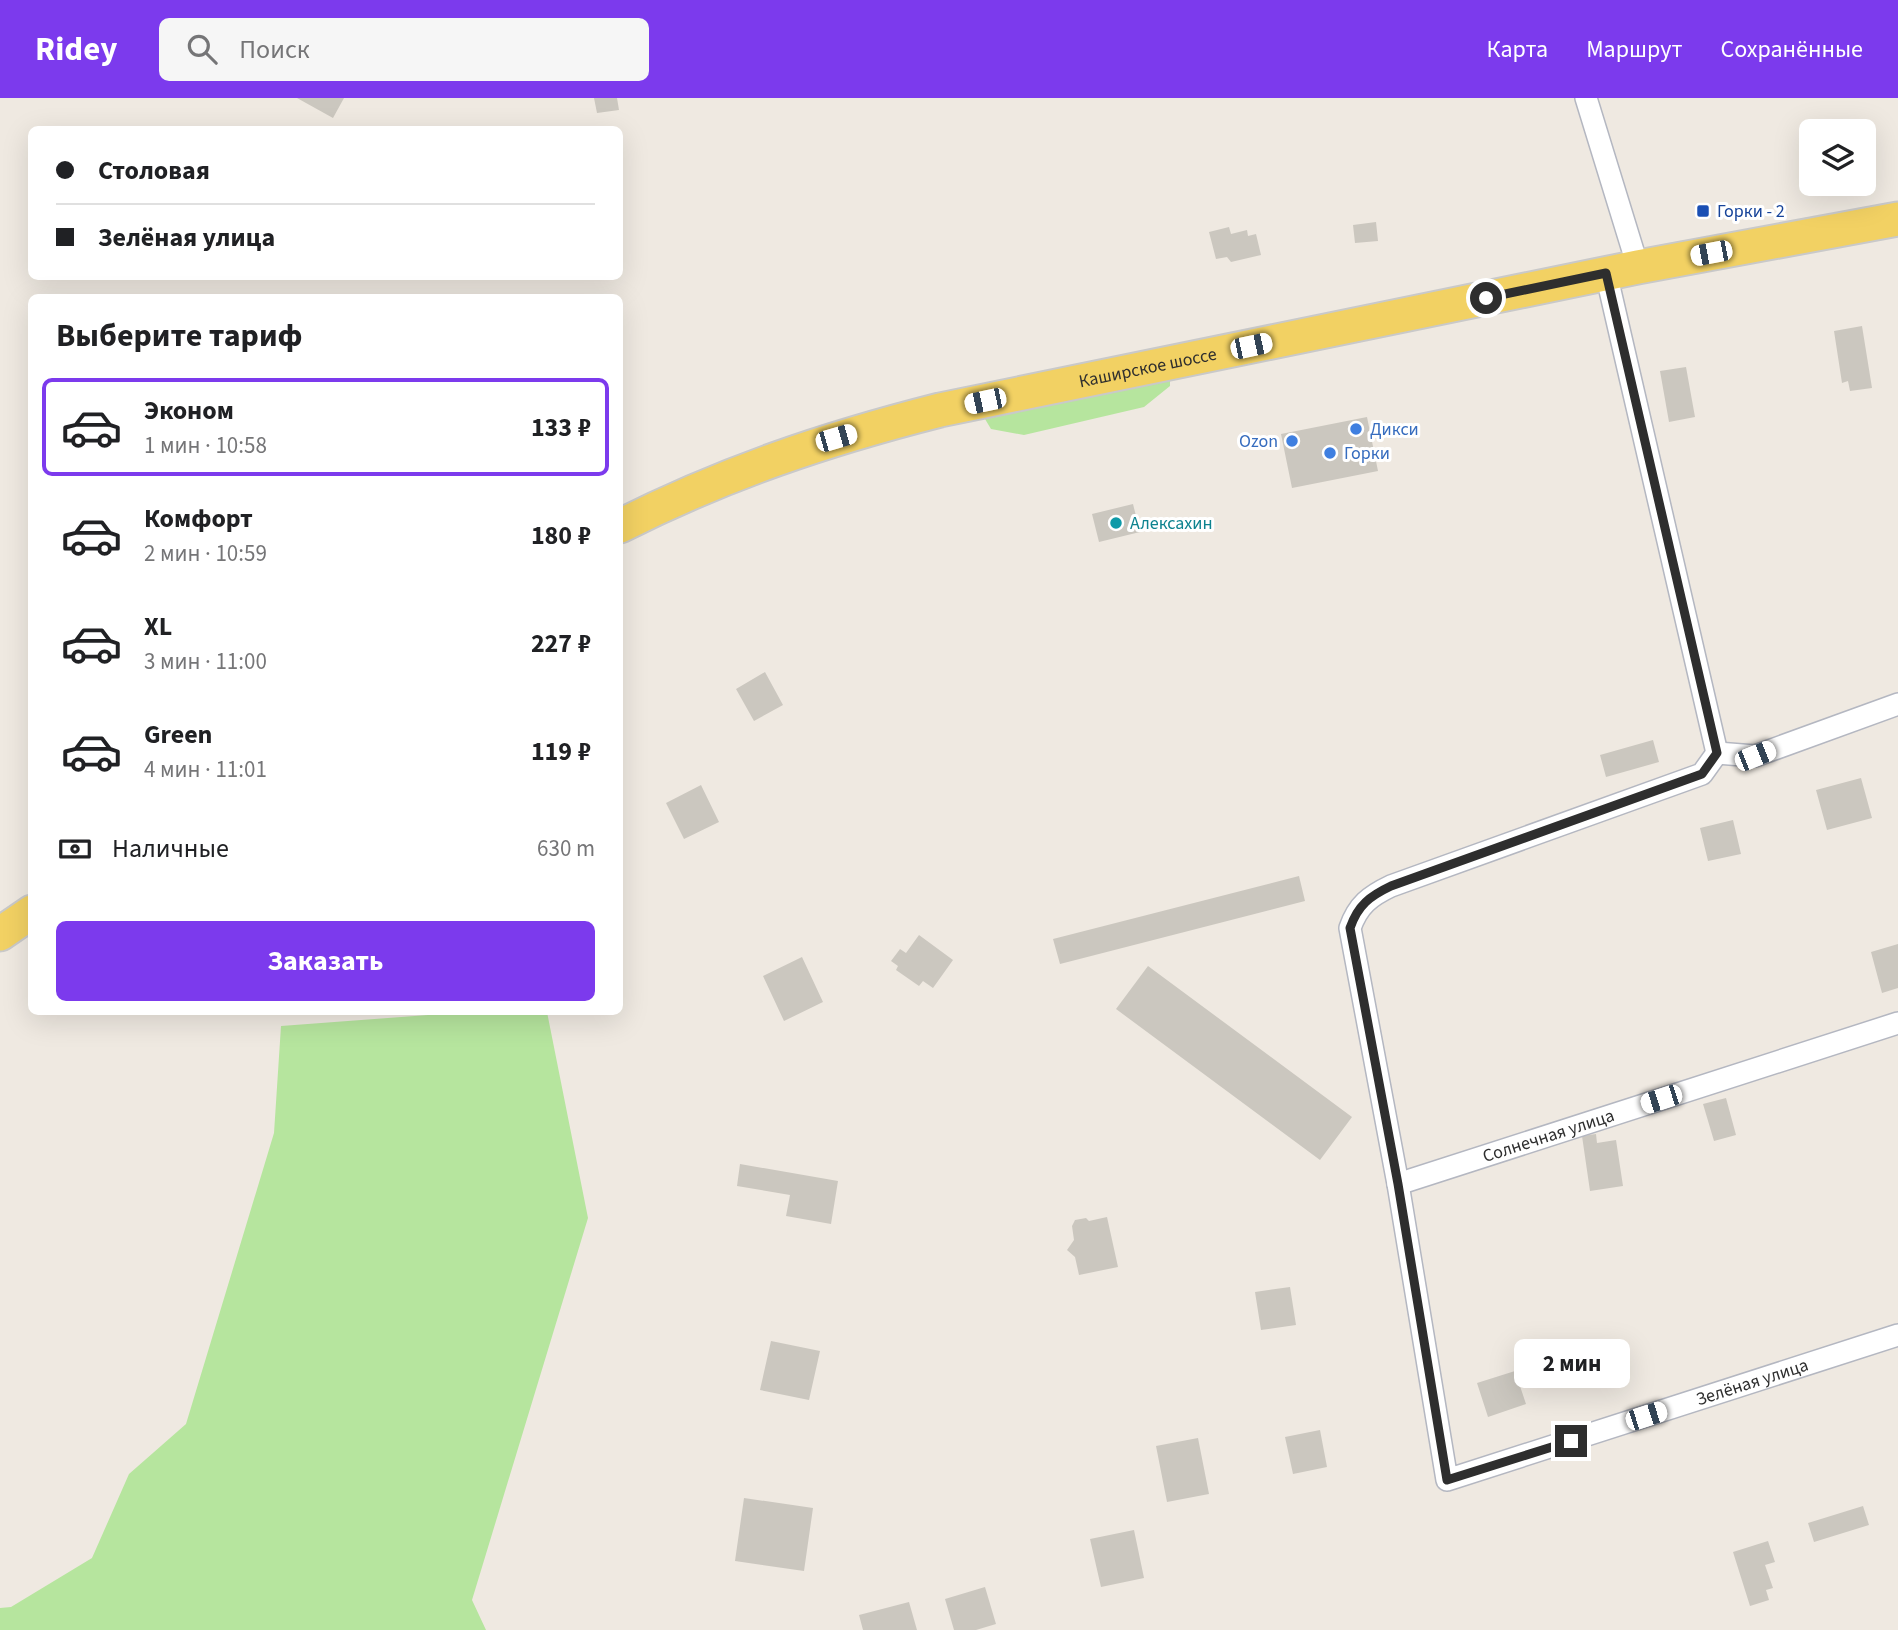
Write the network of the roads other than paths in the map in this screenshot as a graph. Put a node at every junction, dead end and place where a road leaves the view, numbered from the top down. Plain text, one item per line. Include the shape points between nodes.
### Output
1 (1586, 98) edge
2 (1898, 219) edge
3 (1638, 267) junction
4 (1606, 273) junction
5 (623, 525) edge
6 (1898, 704) edge
7 (1717, 753) junction
8 (28, 915) edge
9 (0, 934) edge
10 (1898, 1023) edge
11 (1398, 1184) junction
12 (1898, 1335) edge

1 - 3 street
2 - 3 main road, Каширское шоссе
3 - 4 main road, Каширское шоссе
4 - 5 main road, Каширское шоссе via 928,413 739,470
4 - 7 street
6 - 7 street via 1755,756
7 - 11 street via 1702,774 1391,886 1370,896 1355,912 1350,928
8 - 9 main road
10 - 11 street, Солнечная улица
11 - 12 street, Зелёная улица via 1447,1480

